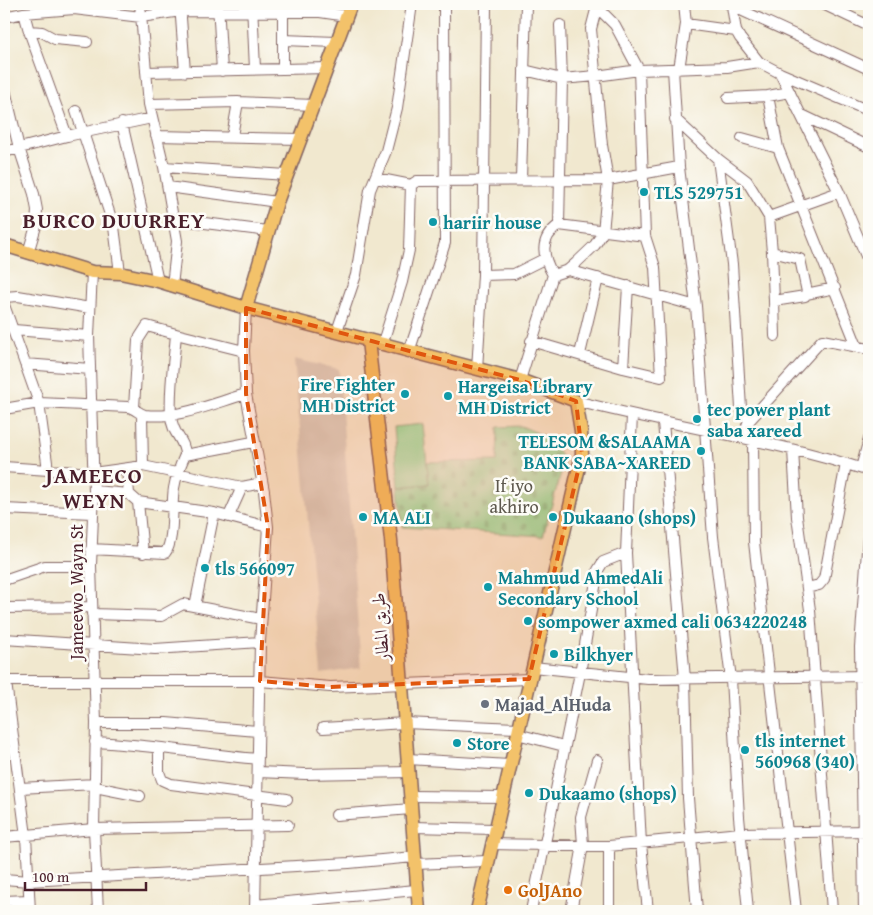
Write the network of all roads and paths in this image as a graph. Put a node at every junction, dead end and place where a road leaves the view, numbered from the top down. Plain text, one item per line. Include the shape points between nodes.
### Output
1 (140, 4) edge
2 (412, 4) edge
3 (444, 4) edge
4 (486, 4) edge
5 (526, 4) edge
6 (684, 4) edge
7 (823, 4) edge
8 (596, 5) edge
9 (731, 5) edge
10 (78, 6) edge
11 (180, 7) edge
12 (252, 7) edge
13 (283, 7) edge
14 (218, 8) edge
15 (320, 8) edge
16 (349, 10) edge
17 (24, 13) junction
18 (4, 17) edge
19 (141, 17) junction
20 (560, 24) dead end
21 (686, 24) junction
22 (869, 26) edge
23 (30, 31) junction
24 (736, 31) junction
25 (283, 40) junction
26 (87, 42) dead end
27 (336, 42) junction
28 (759, 62) junction
29 (283, 68) junction
30 (328, 68) junction
31 (254, 69) junction
32 (676, 69) junction
33 (869, 69) edge
34 (222, 70) junction
35 (524, 70) junction
36 (639, 70) junction
37 (146, 72) junction
38 (186, 72) junction
39 (780, 73) junction
40 (596, 76) junction
41 (562, 79) junction
42 (4, 86) edge
43 (790, 92) junction
44 (768, 96) junction
45 (728, 98) dead end
46 (238, 102) junction
47 (149, 104) junction
48 (315, 105) junction
49 (76, 111) dead end
50 (869, 111) edge
51 (802, 115) junction
52 (152, 118) junction
53 (675, 119) junction
54 (122, 123) junction
55 (83, 132) junction
56 (66, 136) junction
57 (156, 136) junction
58 (232, 136) junction
59 (301, 138) junction
60 (742, 138) dead end
61 (869, 147) edge
62 (19, 148) junction
63 (778, 148) junction
64 (4, 152) edge
65 (718, 159) junction
66 (164, 166) junction
67 (679, 167) junction
68 (644, 173) junction
69 (287, 175) junction
70 (376, 178) junction
71 (445, 180) junction
72 (485, 180) junction
73 (521, 180) junction
74 (608, 180) junction
75 (560, 181) junction
76 (411, 185) junction
77 (168, 187) junction
78 (839, 192) junction
79 (277, 202) junction
80 (799, 206) junction
81 (769, 217) junction
82 (173, 219) junction
83 (560, 225) junction
84 (268, 231) junction
85 (603, 232) junction
86 (645, 236) junction
87 (4, 245) edge
88 (772, 252) junction
89 (28, 253) junction
90 (544, 259) junction
91 (869, 263) edge
92 (568, 270) junction
93 (92, 272) junction
94 (120, 273) junction
95 (483, 275) junction
96 (553, 275) junction
97 (598, 278) junction
98 (158, 281) junction
99 (172, 286) junction
100 (628, 286) junction
101 (835, 288) junction
102 (655, 292) junction
103 (806, 294) junction
104 (4, 297) edge
105 (774, 301) junction
106 (4, 305) edge
107 (696, 306) junction
108 (90, 308) junction
109 (246, 308) junction
110 (14, 330) junction
111 (337, 332) junction
112 (176, 334) junction
113 (89, 336) junction
114 (775, 336) dead end
115 (368, 340) junction
116 (531, 341) junction
117 (382, 345) junction
118 (857, 346) junction
119 (869, 349) edge
120 (244, 351) junction
121 (409, 352) junction
122 (580, 354) junction
123 (25, 364) junction
124 (623, 368) junction
125 (90, 369) junction
126 (477, 370) junction
127 (520, 380) junction
128 (246, 394) junction
129 (576, 401) junction
130 (39, 404) junction
131 (91, 407) junction
132 (4, 409) edge
133 (138, 411) junction
134 (632, 415) junction
135 (171, 416) junction
136 (749, 421) junction
137 (663, 422) junction
138 (704, 430) junction
139 (742, 438) junction
140 (869, 439) edge
141 (753, 441) junction
142 (253, 442) junction
143 (793, 450) junction
144 (185, 455) junction
145 (846, 464) junction
146 (143, 466) junction
147 (4, 468) edge
148 (127, 469) junction
149 (48, 470) junction
150 (865, 470) edge
151 (93, 473) junction
152 (177, 475) junction
153 (262, 483) junction
154 (242, 487) junction
155 (94, 491) junction
156 (128, 494) junction
157 (138, 502) junction
158 (172, 506) junction
159 (4, 509) edge
160 (92, 513) junction
161 (214, 513) junction
162 (229, 516) junction
163 (869, 523) edge
164 (268, 527) junction
165 (91, 549) junction
166 (142, 553) junction
167 (626, 553) junction
168 (90, 566) junction
169 (868, 572) edge
170 (4, 580) edge
171 (807, 588) junction
172 (195, 606) junction
173 (4, 608) edge
174 (92, 610) junction
175 (261, 619) junction
176 (4, 639) edge
177 (260, 642) junction
178 (94, 643) junction
179 (4, 667) edge
180 (531, 673) junction
181 (580, 674) junction
182 (865, 676) edge
183 (814, 677) junction
184 (632, 678) junction
185 (771, 678) junction
186 (685, 679) junction
187 (731, 679) junction
188 (4, 680) edge
189 (93, 681) junction
190 (260, 682) junction
191 (401, 684) junction
192 (8, 721) edge
193 (96, 723) junction
194 (405, 723) junction
195 (323, 728) dead end
196 (257, 731) junction
197 (517, 731) junction
198 (96, 742) junction
199 (564, 746) junction
200 (159, 749) junction
201 (258, 759) junction
202 (408, 759) junction
203 (597, 760) dead end
204 (509, 764) junction
205 (258, 772) junction
206 (408, 772) junction
207 (94, 785) junction
208 (20, 788) junction
209 (140, 796) dead end
210 (257, 796) junction
211 (502, 797) junction
212 (287, 799) dead end
213 (411, 802) junction
214 (336, 815) dead end
215 (257, 824) junction
216 (288, 825) dead end
217 (413, 827) junction
218 (94, 829) junction
219 (494, 829) junction
220 (866, 831) edge
221 (824, 832) junction
222 (740, 833) junction
223 (788, 833) junction
224 (26, 836) junction
225 (691, 836) junction
226 (4, 837) edge
227 (491, 844) junction
228 (641, 844) junction
229 (543, 845) junction
230 (583, 846) junction
231 (609, 846) junction
232 (414, 861) junction
233 (487, 861) junction
234 (256, 868) junction
235 (97, 876) junction
236 (4, 879) edge
237 (29, 880) junction
238 (416, 890) junction
239 (29, 900) junction
240 (4, 901) edge
241 (255, 908) edge
242 (30, 911) edge
243 (98, 911) edge
244 (419, 911) edge
245 (477, 911) edge
246 (531, 911) edge
247 (571, 911) edge
248 (609, 911) edge
249 (648, 911) edge
250 (697, 911) edge
251 (748, 911) edge
252 (796, 911) edge
253 (832, 911) edge
254 (864, 911) edge

1 - 19 street
2 - 70 street via 397,108
3 - 71 street
4 - 72 street
5 - 35 street
6 - 21 street
7 - 22 street
8 - 36 street via 615,25
8 - 40 street via 591,29
9 - 24 street
9 - 33 street
10 - 17 street
10 - 19 street
11 - 14 street
11 - 19 street
11 - 38 street
12 - 13 street
12 - 14 street
12 - 31 street
13 - 15 street
13 - 25 street
14 - 34 street
15 - 16 street
16 - 27 main road
17 - 18 street
17 - 23 street
19 - 37 street
20 - 41 street
21 - 24 street
21 - 32 street
23 - 26 street
23 - 56 street
24 - 28 street
25 - 27 street
25 - 29 street
27 - 30 main road
28 - 32 street
28 - 39 street
29 - 30 street
29 - 31 street
30 - 48 main road
31 - 34 street
32 - 36 street
32 - 53 street
34 - 38 street
35 - 41 street
35 - 73 street
36 - 40 street
36 - 68 street
37 - 38 street
37 - 47 street
39 - 43 street
39 - 50 street
40 - 41 street
40 - 74 street
41 - 75 street
42 - 62 street
43 - 44 street
43 - 51 street
44 - 45 street
44 - 63 street
46 - 47 street
46 - 48 street
46 - 58 street
47 - 52 street
48 - 59 main road
49 - 55 street
51 - 61 street
51 - 78 street
52 - 54 street
52 - 57 street
53 - 65 street
53 - 67 street
54 - 55 street
54 - 98 street
55 - 56 street
55 - 94 street via 114,227
56 - 62 street
57 - 58 street
57 - 66 street
58 - 59 street
59 - 69 main road
60 - 63 street
62 - 64 street
62 - 89 street via 37,210
63 - 80 street
65 - 81 street via 747,181
65 - 136 street via 732,264 740,408
66 - 69 street
66 - 77 street
67 - 68 street
67 - 107 street
68 - 74 street
68 - 86 street
69 - 79 main road
70 - 76 street
70 - 111 street via 370,190 356,275
71 - 72 street
71 - 76 street via 417,181
71 - 121 street via 445,243
72 - 73 street
72 - 95 street
73 - 75 street
74 - 75 street
74 - 85 street
75 - 83 street
76 - 117 street via 409,250
77 - 79 street
77 - 82 street
78 - 80 street
78 - 91 street
79 - 84 main road
80 - 81 street
80 - 101 street
81 - 88 street
82 - 84 street
82 - 99 street via 177,248
83 - 85 street
83 - 90 street via 549,235
84 - 109 main road
85 - 86 street
85 - 92 street via 595,245
86 - 102 street via 655,267
87 - 89 main road
88 - 103 street via 800,259
88 - 105 street
89 - 93 main road
90 - 95 street via 514,274
90 - 96 street
92 - 96 street
92 - 97 street
93 - 94 main road
93 - 108 street, Jameewo_Wayn St
94 - 98 main road
95 - 126 street
96 - 116 street
97 - 100 street
97 - 122 street
98 - 99 main road
99 - 109 main road
100 - 102 street
100 - 124 street
101 - 103 street
101 - 118 street
102 - 107 street
102 - 124 street via 662,375 658,378
103 - 105 street
104 - 108 street via 18,296
105 - 114 street
106 - 110 street
107 - 138 street
108 - 113 street, Jameewo_Wayn St
109 - 111 main road
109 - 120 street
110 - 113 street
110 - 123 street
111 - 115 main road
112 - 120 street
112 - 133 street via 152,326 142,331 138,340
112 - 135 street
113 - 125 street, Jameewo_Wayn St
115 - 117 main road
115 - 191 main road, طريق المطار via 391,540
116 - 122 street
116 - 127 street
117 - 121 main road
118 - 119 street
118 - 136 street via 822,340
120 - 128 street
121 - 126 main road
122 - 124 street
123 - 125 street
123 - 130 street
125 - 131 street, Jameewo_Wayn St
126 - 127 main road
127 - 129 main road
128 - 135 street
128 - 142 street
129 - 134 street
129 - 180 main road via 582,431 582,454
130 - 131 street
130 - 132 street
130 - 149 street
131 - 133 street
131 - 151 street, Jameewo_Wayn St
133 - 135 street
133 - 146 street
134 - 137 street
134 - 167 street
135 - 144 street via 173,430 183,442
136 - 139 street
137 - 138 street
137 - 186 street
138 - 139 street
138 - 187 street via 713,537
139 - 141 street
140 - 150 street
141 - 143 street
141 - 185 street via 754,542
142 - 144 street
142 - 153 street
143 - 145 street
143 - 171 street via 797,517
144 - 152 street
145 - 150 street
145 - 171 street via 824,579 819,585
146 - 148 street
146 - 152 street
147 - 149 street
148 - 151 street
148 - 156 street
149 - 151 street
151 - 155 street, Jameewo_Wayn St
152 - 154 street
152 - 158 street
153 - 154 street
153 - 164 street
154 - 162 street
155 - 156 street
155 - 160 street, Jameewo_Wayn St
156 - 157 street
157 - 158 street
157 - 166 street
158 - 161 street
158 - 166 street via 167,550 161,554
159 - 160 street
160 - 165 street, Jameewo_Wayn St
161 - 162 street
161 - 172 street
162 - 164 street
163 - 169 street
164 - 175 street
165 - 166 street
165 - 168 street, Jameewo_Wayn St
167 - 181 street via 603,562 598,570
167 - 184 street
168 - 170 street via 45,566
168 - 174 street, Jameewo_Wayn St
169 - 182 street
171 - 183 street
172 - 174 street via 183,604 161,616
172 - 175 street
173 - 174 street
174 - 178 street, Jameewo_Wayn St
175 - 177 street
176 - 178 street
177 - 178 street via 155,649
177 - 190 street
178 - 189 street, Jameewo_Wayn St
179 - 188 street
180 - 181 street
180 - 191 street
180 - 197 main road
181 - 184 street
181 - 199 street
182 - 183 street
182 - 220 street
183 - 185 street
183 - 221 street
184 - 186 street
184 - 228 street
185 - 187 street
185 - 223 street
186 - 187 street
186 - 225 street
187 - 222 street
188 - 189 street
188 - 192 street
189 - 190 street
189 - 193 street, Jameewo_Wayn St
190 - 191 street via 330,687
190 - 196 street
191 - 194 main road, طريق المطار
192 - 208 street
193 - 196 street via 166,723
193 - 198 street, Jameewo_Wayn St
194 - 195 street
194 - 197 street
194 - 202 main road, طريق المطار
196 - 201 street
197 - 199 street
197 - 204 main road
198 - 200 street
198 - 207 street, Jameewo_Wayn St
199 - 229 street
200 - 201 street
200 - 210 street via 162,780 193,788
201 - 205 street
202 - 204 street
202 - 206 main road, طريق المطار
203 - 230 street via 581,817
204 - 211 main road
205 - 206 street
205 - 210 street
206 - 213 main road, طريق المطار
207 - 208 street
207 - 209 street
207 - 218 street, Jameewo_Wayn St
208 - 224 street
210 - 212 street
210 - 215 street
211 - 213 street
211 - 219 main road
213 - 214 street
213 - 217 main road, طريق المطار
215 - 216 street
215 - 218 street
215 - 234 street
217 - 219 street
217 - 232 main road, طريق المطار
218 - 224 street
218 - 235 street, Jameewo_Wayn St
219 - 227 main road
220 - 221 street
220 - 254 street
221 - 223 street
221 - 253 street
222 - 223 street
222 - 225 street
222 - 251 street
223 - 252 street
224 - 226 street
224 - 237 street
225 - 228 street
225 - 250 street
227 - 229 street
227 - 233 main road
228 - 231 street
228 - 249 street
229 - 230 street
229 - 246 street
230 - 231 street
230 - 247 street
231 - 248 street
232 - 233 street
232 - 234 street
232 - 238 main road, طريق المطار
233 - 245 main road
234 - 235 street
234 - 241 street
235 - 237 street
235 - 243 street, Jameewo_Wayn St
236 - 237 street
237 - 239 street
238 - 241 street
238 - 244 main road, طريق المطار
239 - 240 street
239 - 242 street

